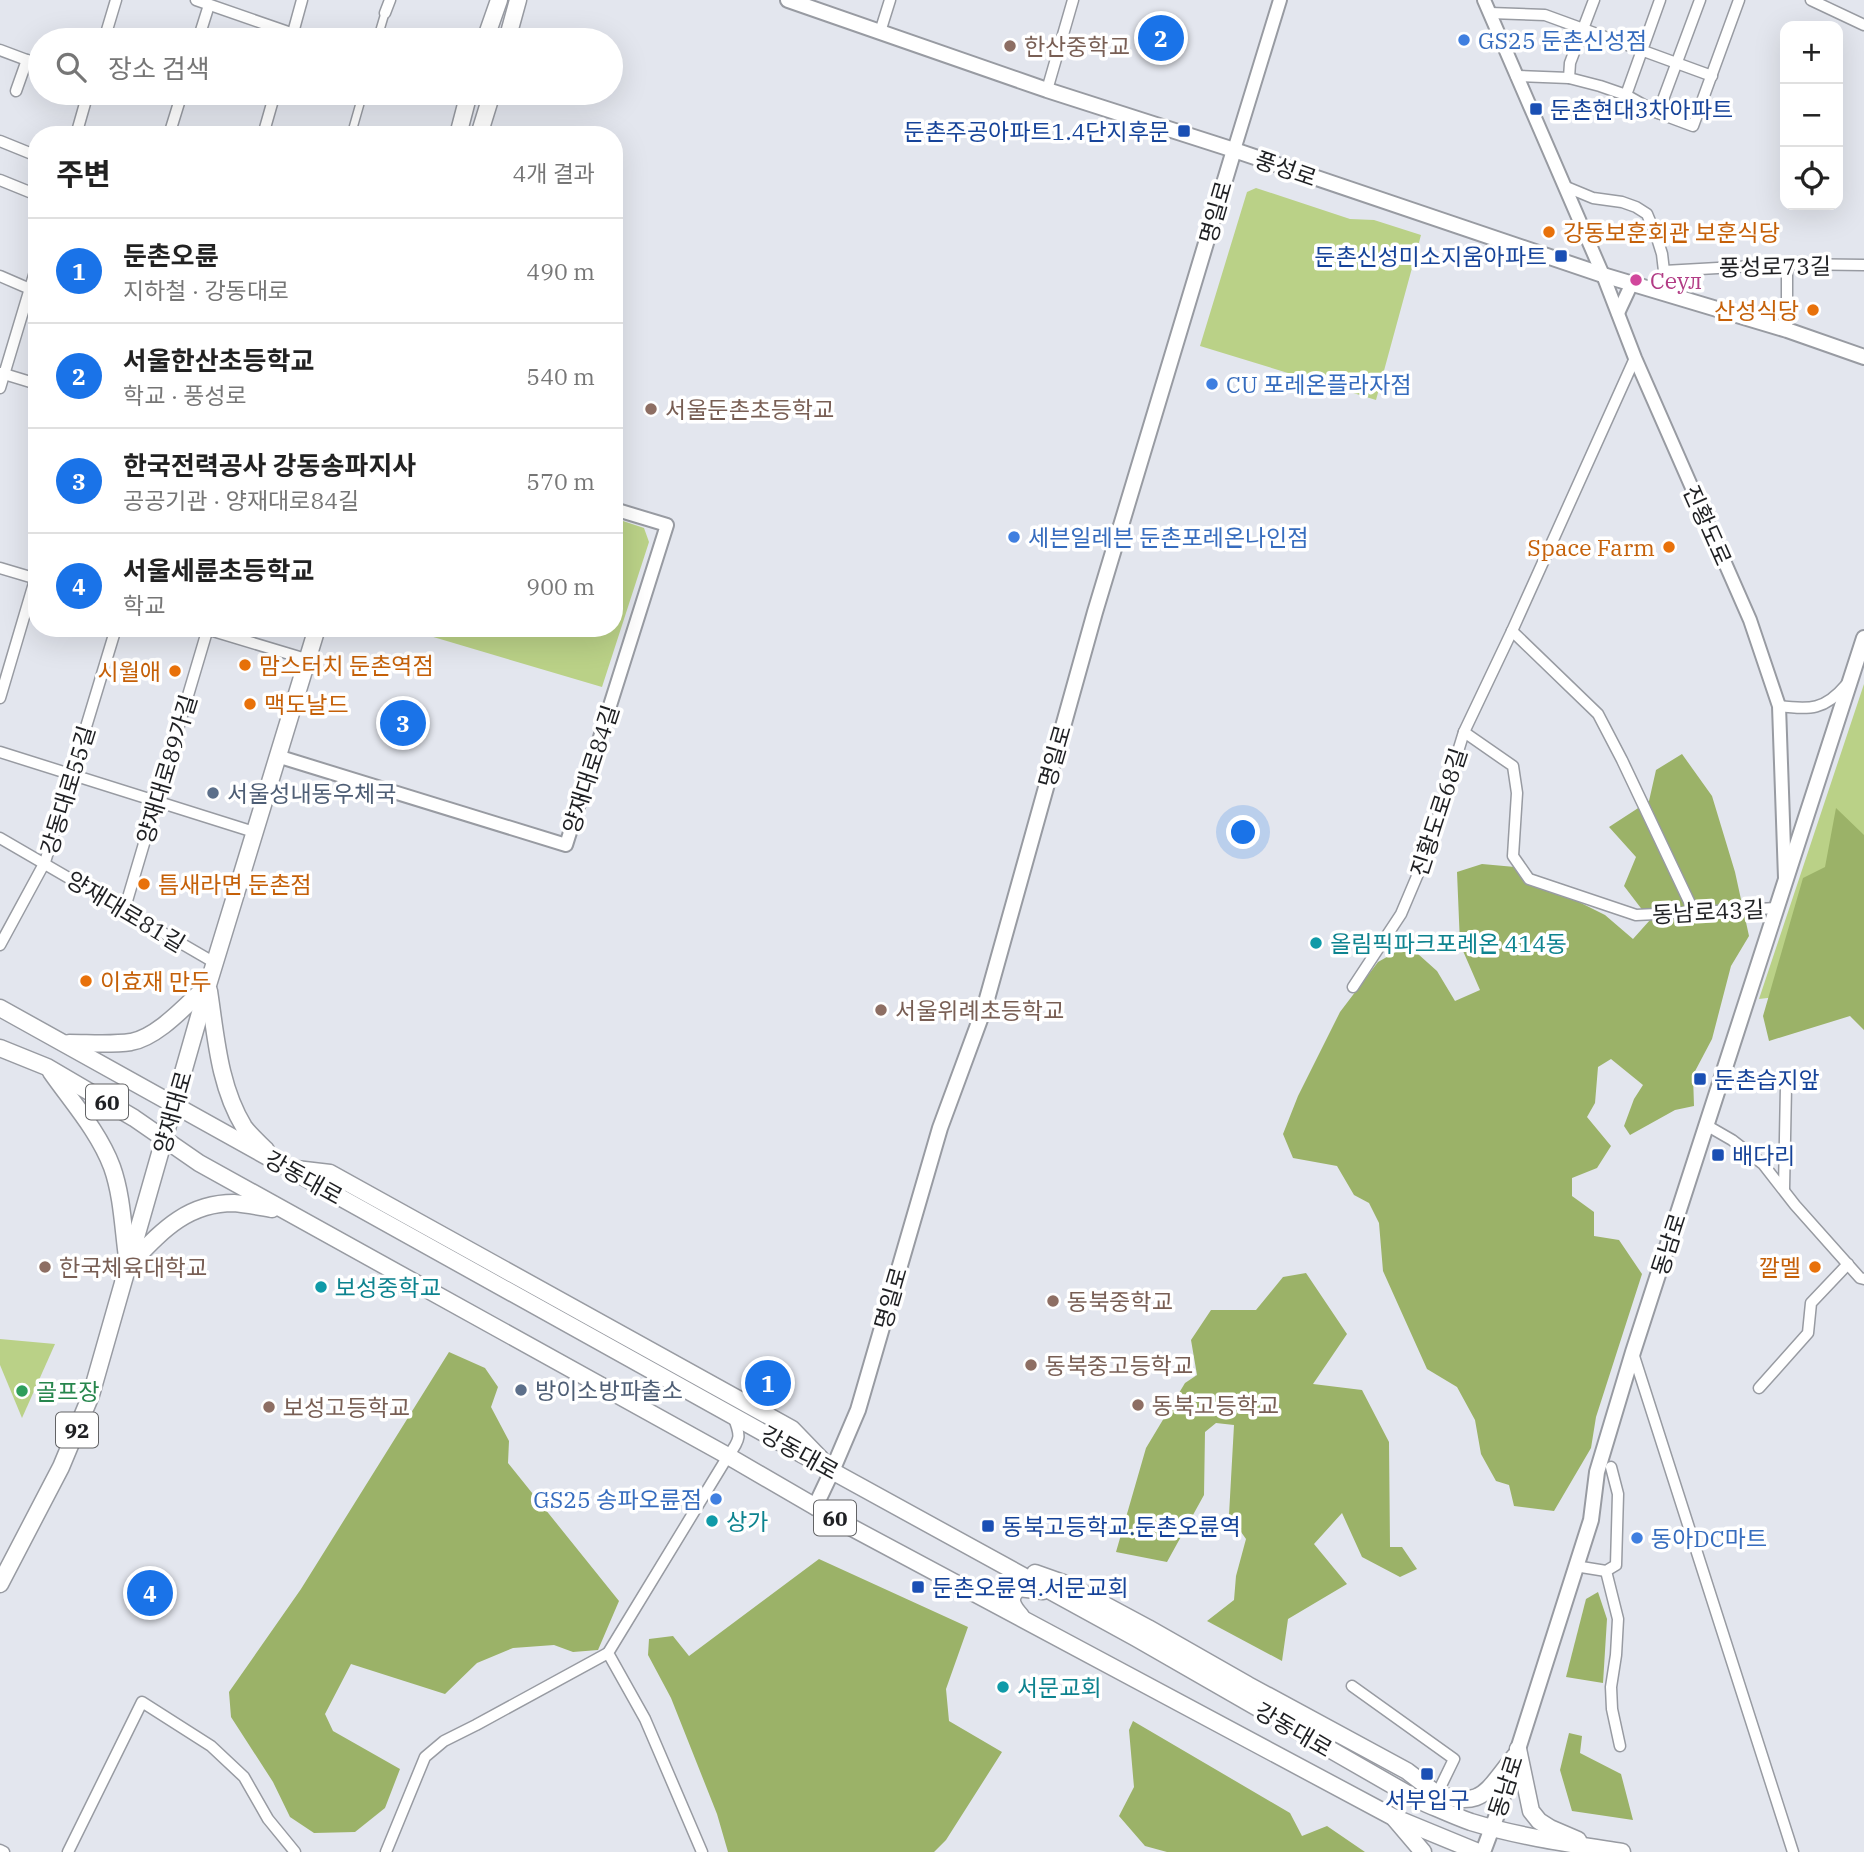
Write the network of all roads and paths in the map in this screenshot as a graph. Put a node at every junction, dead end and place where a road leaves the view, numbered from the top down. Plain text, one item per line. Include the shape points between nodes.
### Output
1 (116, 0) edge
2 (196, 0) edge
3 (302, 0) edge
4 (390, 0) edge
5 (499, 0) edge
6 (518, 0) edge
7 (890, 0) edge
8 (1073, 0) edge
9 (1280, 0) edge
10 (1484, 0) edge
11 (1594, 0) edge
12 (1660, 0) edge
13 (1700, 0) edge
14 (1739, 0) edge
15 (1811, 0) edge
16 (793, 1) edge
17 (209, 5) junction
18 (385, 13) joint
19 (1490, 13) junction
20 (1864, 25) edge
21 (108, 28) edge
22 (202, 28) edge
23 (269, 28) edge
24 (294, 28) edge
25 (381, 28) edge
26 (489, 28) edge
27 (510, 28) edge
28 (1583, 29) junction
29 (880, 32) junction
30 (0, 50) edge
31 (1642, 51) junction
32 (27, 60) joint
33 (1677, 64) junction
34 (1516, 76) junction
35 (1712, 76) junction
36 (1569, 78) junction
37 (1047, 90) junction
38 (16, 91) dead end
39 (1626, 95) junction
40 (85, 105) edge
41 (178, 105) edge
42 (272, 105) edge
43 (360, 105) edge
44 (464, 105) edge
45 (488, 105) edge
46 (1658, 113) junction
47 (79, 126) edge
48 (172, 126) edge
49 (266, 126) edge
50 (354, 126) edge
51 (460, 126) edge
52 (482, 126) edge
53 (0, 141) edge
54 (1234, 150) junction
55 (28, 152) edge
56 (0, 180) edge
57 (1564, 186) junction
58 (28, 191) edge
59 (1787, 264) junction
60 (1864, 265) edge
61 (1664, 271) junction
62 (1603, 275) junction
63 (0, 276) edge
64 (1632, 283) junction
65 (28, 288) edge
66 (1655, 290) junction
67 (28, 295) edge
68 (1618, 313) junction
69 (1787, 330) junction
70 (1864, 357) edge
71 (1635, 358) junction
72 (2, 374) edge
73 (28, 381) edge
74 (0, 388) edge
75 (623, 512) edge
76 (0, 568) edge
77 (28, 575) edge
78 (28, 604) edge
79 (1513, 631) junction
80 (113, 637) edge
81 (204, 637) edge
82 (233, 637) edge
83 (314, 637) edge
84 (1864, 638) edge
85 (306, 659) junction
86 (1849, 681) junction
87 (0, 698) edge
88 (1779, 706) junction
89 (1464, 732) junction
90 (0, 752) edge
91 (277, 756) junction
92 (72, 775) junction
93 (156, 803) junction
94 (254, 832) junction
95 (0, 838) edge
96 (45, 862) junction
97 (1785, 879) junction
98 (1777, 908) junction
99 (124, 911) junction
100 (1694, 912) junction
101 (0, 945) edge
102 (215, 963) junction
103 (208, 985) junction
104 (1353, 987) dead end
105 (0, 1008) edge
106 (64, 1042) junction
107 (0, 1048) edge
108 (47, 1067) junction
109 (1786, 1086) dead end
110 (174, 1105) junction
111 (1706, 1125) junction
112 (165, 1140) junction
113 (286, 1168) junction
114 (1784, 1189) junction
115 (283, 1210) junction
116 (1848, 1264) junction
117 (128, 1265) junction
118 (1864, 1279) edge
119 (1633, 1352) junction
120 (1759, 1388) dead end
121 (732, 1414) junction
122 (728, 1456) junction
123 (1611, 1467) dead end
124 (832, 1471) junction
125 (815, 1507) junction
126 (997, 1560) junction
127 (1575, 1566) junction
128 (1606, 1571) junction
129 (0, 1584) edge
130 (1056, 1593) junction
131 (1024, 1620) junction
132 (608, 1653) junction
133 (1352, 1686) dead end
134 (1620, 1746) dead end
135 (1516, 1752) junction
136 (1374, 1774) junction
137 (1437, 1794) junction
138 (1393, 1817) junction
139 (1492, 1828) junction
140 (1596, 1848) junction
141 (68, 1852) edge
142 (295, 1852) edge
143 (386, 1852) edge
144 (702, 1852) edge
145 (1423, 1852) edge
146 (1480, 1852) edge
147 (1622, 1852) edge
148 (1793, 1852) edge

1 - 21 street
2 - 17 street
3 - 24 street
4 - 18 street
5 - 26 main road
6 - 27 main road
7 - 29 street
8 - 37 street
9 - 54 street, 명일로
10 - 19 street, 진황도로
11 - 28 street
12 - 31 street
13 - 33 street
14 - 35 street
15 - 20 street
16 - 29 main road, 풍성로
17 - 22 street
17 - 23 street
18 - 25 street
19 - 28 street via 1545,15
19 - 34 street, 진황도로
28 - 31 street
28 - 36 street
29 - 37 main road, 풍성로
30 - 32 street
31 - 33 street
31 - 39 street
32 - 38 street
33 - 35 street
33 - 46 street
34 - 36 street
34 - 57 street, 진황도로
35 - 46 street via 1693,126
36 - 39 street
37 - 54 main road, 풍성로
39 - 46 street
40 - 47 street
41 - 48 street
42 - 49 street
43 - 50 street
44 - 51 main road
45 - 52 main road
53 - 55 street
54 - 62 main road, 풍성로
54 - 124 main road, 명일로 via 1095,612 985,1006 940,1128 858,1410
56 - 58 street
57 - 61 street via 1593,198 1629,204 1647,214
57 - 62 street, 진황도로
59 - 60 street, 풍성로73길
59 - 61 street, 풍성로73길
59 - 69 street
61 - 66 street
62 - 64 main road, 풍성로
62 - 68 street, 진황도로
63 - 65 street
64 - 66 main road, 풍성로
64 - 68 street
66 - 69 main road, 풍성로
67 - 72 street
68 - 71 street, 진황도로
69 - 70 main road, 풍성로
71 - 79 street, 진황도로68길
71 - 88 street, 진황도로 via 1750,620
72 - 73 street
72 - 74 street
75 - 91 street, 양재대로84길 via 667,525 566,845
76 - 77 street
78 - 87 street
79 - 89 street, 진황도로68길
79 - 100 street via 1598,714
80 - 92 street, 강동대로55길
81 - 93 street, 양재대로89가길
82 - 85 street
83 - 85 main road, 양재대로 / 92
84 - 86 main road, 동남로
85 - 91 main road, 양재대로 / 92
86 - 88 street via 1827,704 1798,709
86 - 97 main road, 동남로
88 - 97 street, 진황도로
89 - 100 street, 동남로43길 via 1513,766 1517,793 1513,856 1529,879 1636,915
89 - 104 street, 진황도로68길 via 1426,855 1401,914
90 - 92 street
91 - 94 main road, 양재대로 / 92
92 - 93 street
92 - 96 street, 강동대로55길
93 - 94 street
93 - 99 street, 양재대로89가길
94 - 102 main road, 양재대로 / 92
95 - 96 street, 양재대로81길
96 - 99 street, 양재대로81길
96 - 101 street, 강동대로55길
97 - 98 main road, 동남로
98 - 100 street, 동남로43길
98 - 111 main road, 동남로
99 - 102 street, 양재대로81길
102 - 103 main road, 양재대로 / 92
103 - 106 main road via 153,1033 132,1042
103 - 110 main road, 양재대로 / 92
103 - 113 main road via 228,1093 244,1126
105 - 106 main road, 강동대로 / 60
106 - 110 main road, 강동대로 / 60
107 - 108 main road, 강동대로 / 60
108 - 112 main road, 강동대로 / 60
108 - 117 main road via 97,1137 112,1167
109 - 114 street
110 - 112 main road, 양재대로 / 92
110 - 113 main road, 강동대로 / 60
111 - 114 street via 1763,1164
111 - 119 main road, 동남로
112 - 115 main road, 강동대로 / 60
112 - 117 main road, 양재대로 / 92
113 - 121 main road, 강동대로 / 60
113 - 124 main road via 330,1173 792,1429
114 - 116 street
115 - 117 main road via 235,1203 210,1205 166,1227
115 - 122 main road, 강동대로 / 60
116 - 118 street
116 - 120 street via 1811,1303 1808,1333
117 - 129 main road, 양재대로 / 92 via 91,1395 61,1467
119 - 127 main road, 동남로
119 - 148 street
121 - 122 street via 740,1433
121 - 124 main road, 강동대로 / 60
122 - 125 main road, 강동대로 / 60
122 - 132 street
123 - 128 street via 1618,1494 1616,1565
124 - 125 main road, 명일로
124 - 126 main road, 강동대로 / 60
125 - 131 main road, 강동대로 / 60
126 - 130 main road, 강동대로 / 60
126 - 137 main road via 1078,1590 1407,1771
127 - 128 street
127 - 135 main road, 동남로
128 - 134 street via 1618,1619 1611,1687
130 - 131 main road via 1019,1588 1013,1593 1013,1608
130 - 136 main road, 강동대로 / 60
131 - 138 main road, 강동대로 / 60
132 - 143 street via 444,1741 425,1757
132 - 144 street via 645,1719
133 - 137 street via 1454,1759
135 - 137 main road via 1482,1796 1469,1800
135 - 139 main road, 동남로
135 - 140 main road via 1531,1811 1539,1821
136 - 137 main road
136 - 139 main road, 강동대로 / 60 via 1420,1801
138 - 145 main road
138 - 146 main road, 강동대로 / 60
139 - 140 main road, 강동대로
139 - 146 main road, 동남로
140 - 147 main road
141 - 142 street via 142,1702 211,1746 244,1777 268,1819

